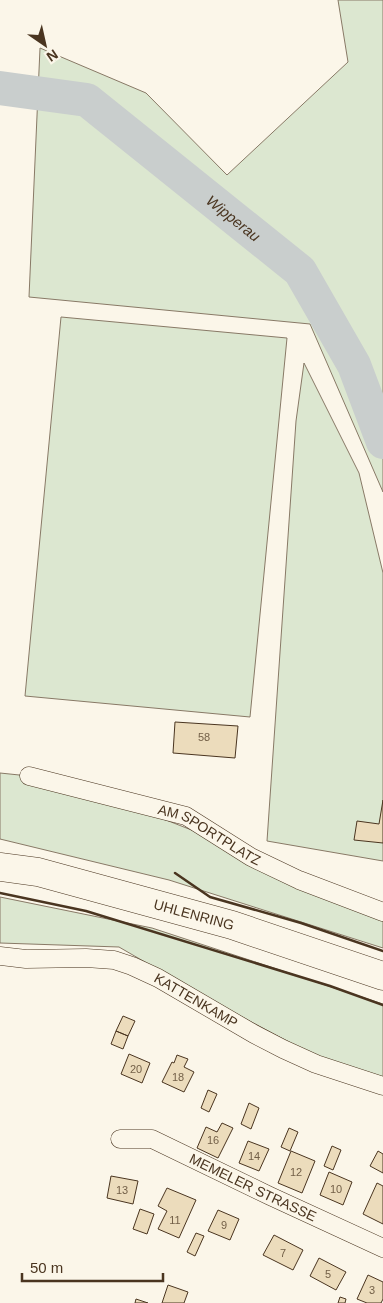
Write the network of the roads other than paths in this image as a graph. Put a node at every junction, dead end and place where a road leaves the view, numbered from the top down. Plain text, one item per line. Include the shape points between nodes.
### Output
1 (29, 776) dead end
2 (0, 867) edge
3 (383, 912) edge
4 (0, 956) edge
5 (383, 976) edge
6 (383, 1086) edge
7 (120, 1139) dead end
8 (383, 1248) edge

1 - 3 street, AM SPORTPLATZ via 186,816 251,857 299,880
2 - 5 highway, UHLENRING via 38,872 232,925
4 - 6 street, KATTENKAMP via 114,960 132,966 283,1049 316,1064
7 - 8 street, MEMELER STRASSE via 152,1139

